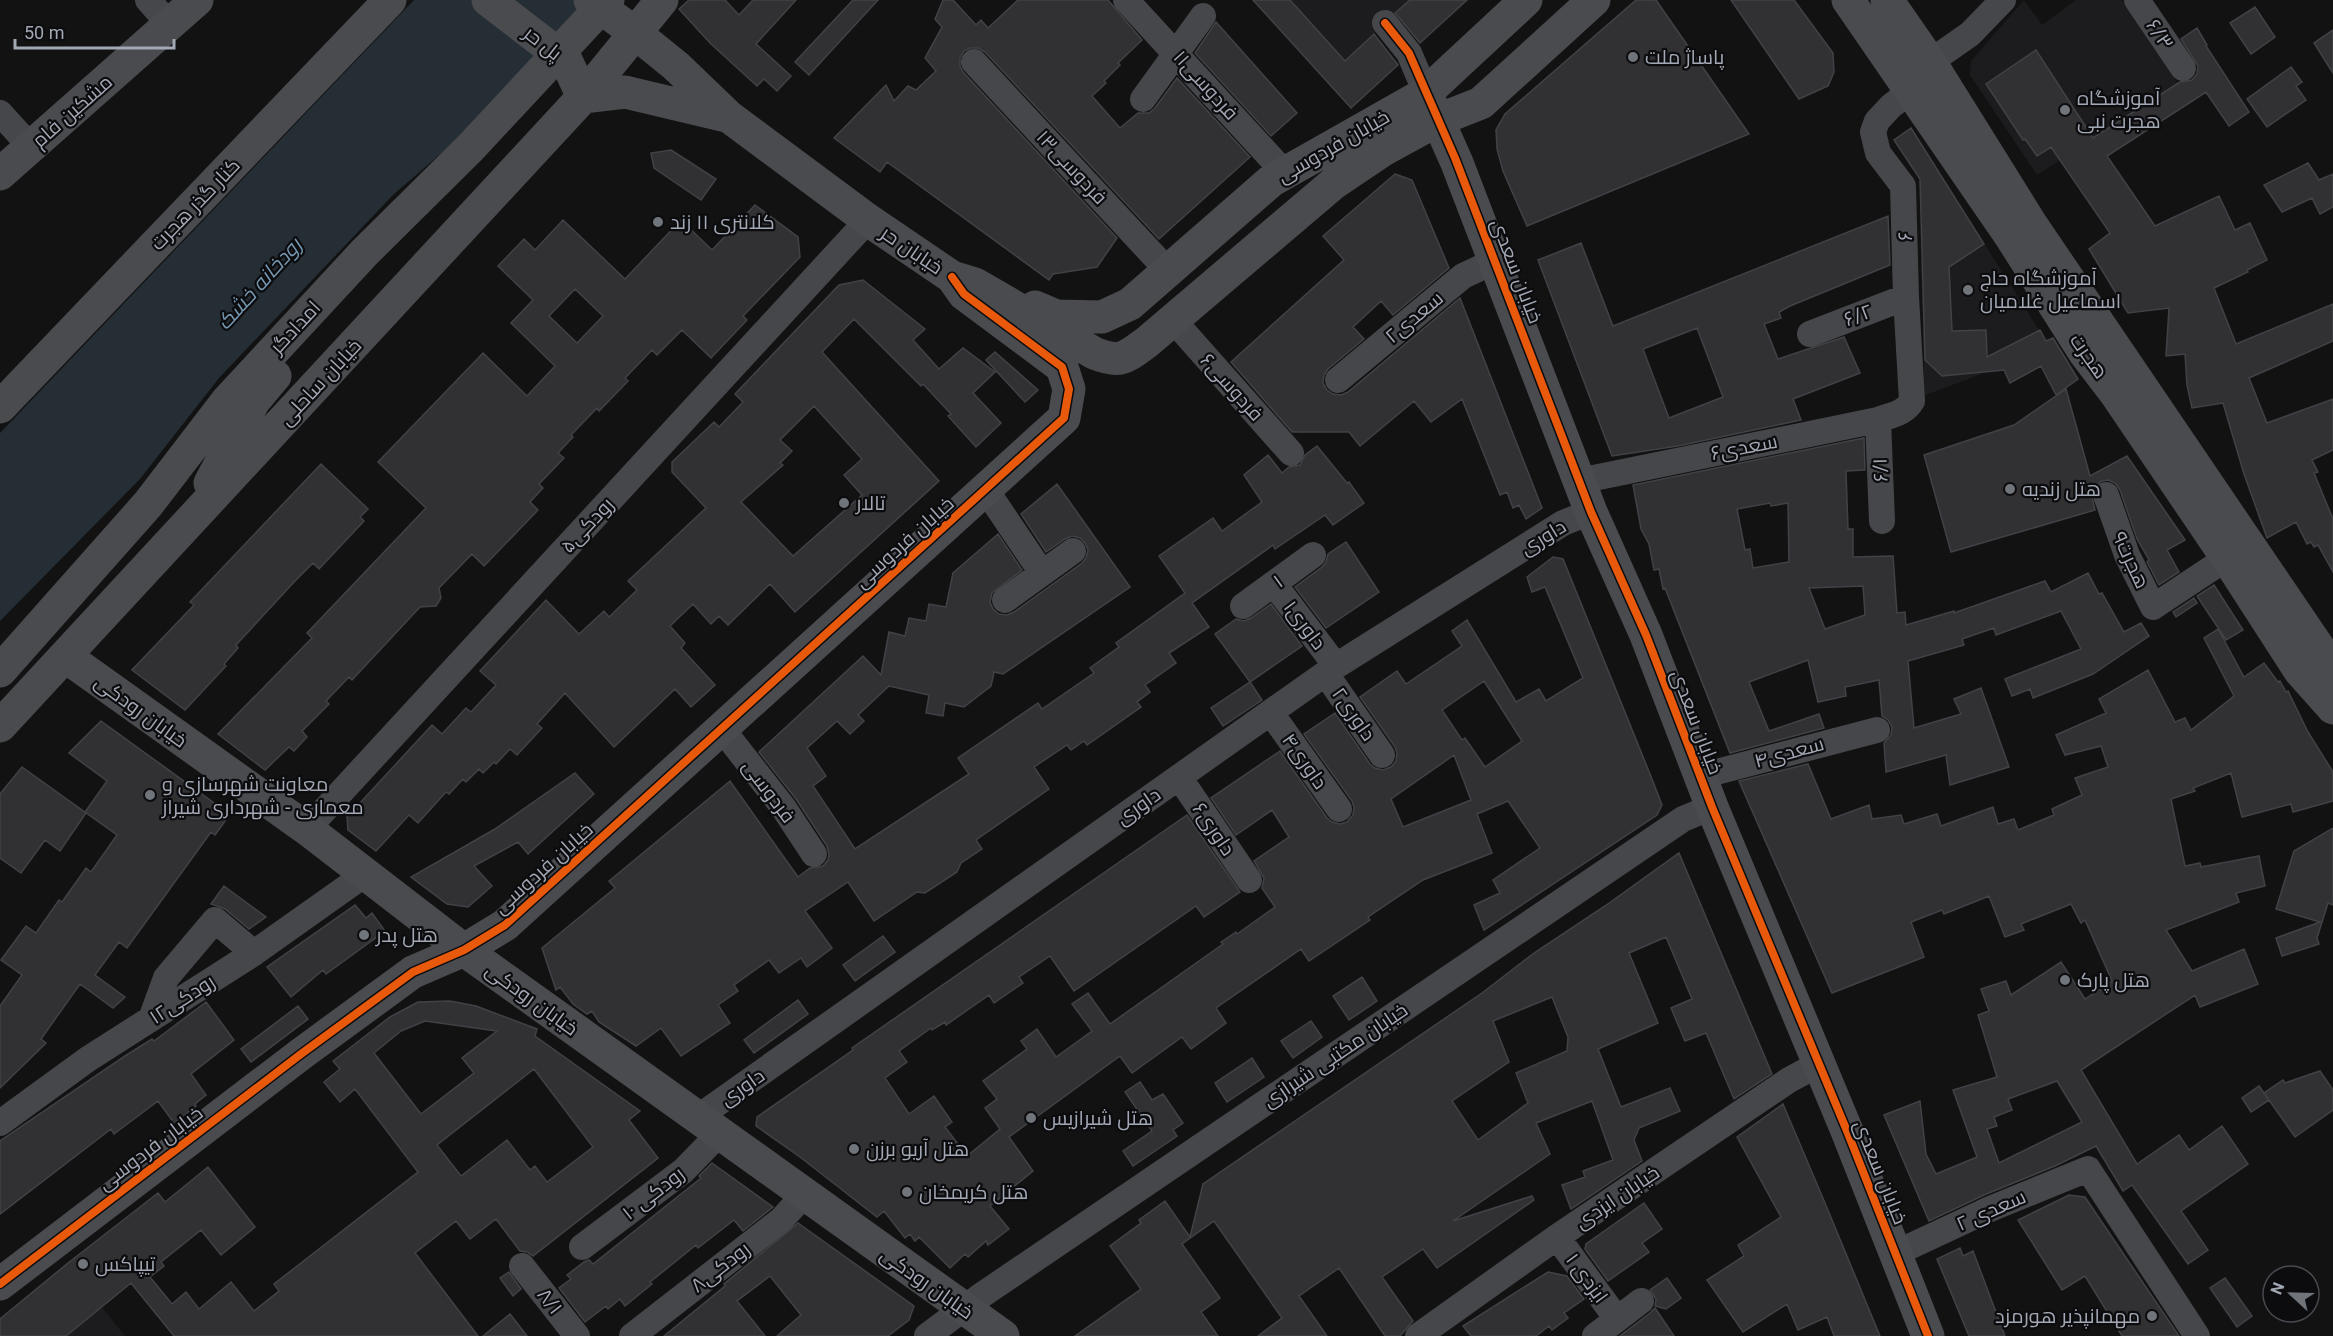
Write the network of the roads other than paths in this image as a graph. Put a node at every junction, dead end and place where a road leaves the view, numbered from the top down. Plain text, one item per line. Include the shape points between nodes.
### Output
1 (148, 0) edge
2 (197, 0) edge
3 (390, 0) edge
4 (488, 0) edge
5 (590, 0) edge
6 (608, 0) edge
7 (662, 0) edge
8 (1126, 0) edge
9 (1526, 0) edge
10 (1594, 0) edge
11 (1848, 0) edge
12 (1887, 0) edge
13 (2003, 0) edge
14 (2137, 0) edge
15 (1203, 16) dead end
16 (1385, 23) dead end
17 (170, 25) junction
18 (634, 32) junction
19 (1176, 53) junction
20 (974, 62) dead end
21 (1930, 62) junction
22 (2183, 69) dead end
23 (1912, 90) junction
24 (583, 97) junction
25 (1143, 99) dead end
26 (1432, 106) junction
27 (0, 113) edge
28 (728, 116) junction
29 (31, 147) junction
30 (471, 147) junction
31 (1284, 172) junction
32 (0, 174) edge
33 (868, 220) junction
34 (1495, 261) junction
35 (1169, 272) junction
36 (964, 280) junction
37 (1906, 297) junction
38 (1174, 321) junction
39 (1810, 334) dead end
40 (1111, 360) joint
41 (1338, 380) dead end
42 (0, 407) edge
43 (1908, 408) joint
44 (1878, 420) junction
45 (1291, 453) dead end
46 (1579, 481) junction
47 (986, 490) junction
48 (2106, 495) dead end
49 (1591, 512) junction
50 (1882, 521) dead end
51 (190, 523) junction
52 (1073, 551) dead end
53 (1313, 555) dead end
54 (2227, 558) junction
55 (1042, 573) junction
56 (1274, 584) junction
57 (1005, 600) dead end
58 (1243, 606) dead end
59 (66, 656) junction
60 (2333, 669) edge
61 (1331, 670) junction
62 (0, 671) edge
63 (2333, 708) edge
64 (1271, 713) junction
65 (0, 726) edge
66 (722, 729) junction
67 (1877, 730) dead end
68 (1382, 755) dead end
69 (1701, 776) junction
70 (1179, 777) junction
71 (1712, 807) junction
72 (1339, 809) dead end
73 (307, 829) junction
74 (814, 854) dead end
75 (364, 874) junction
76 (1249, 880) dead end
77 (464, 950) junction
78 (254, 953) junction
79 (151, 1019) junction
80 (1819, 1064) junction
81 (0, 1123) edge
82 (708, 1126) junction
83 (804, 1195) junction
84 (1557, 1237) junction
85 (582, 1247) dead end
86 (1896, 1253) junction
87 (522, 1266) dead end
88 (0, 1284) edge
89 (1641, 1301) dead end
90 (962, 1308) junction
91 (1617, 1319) junction
92 (577, 1336) edge
93 (632, 1336) edge
94 (927, 1336) edge
95 (1003, 1336) edge
96 (1418, 1336) edge
97 (1595, 1336) edge
98 (1928, 1336) edge
99 (2197, 1336) edge

1 - 17 street
2 - 17 street, مشکین فام
3 - 42 street, کنار گذر هجرت
4 - 24 street, پل حر, bridge via 566,60
5 - 18 street, bridge
6 - 30 street, امدادگر
7 - 18 street, خیابان ساحلی
8 - 19 street, فردوسی۱۱
9 - 26 street, خیابان فردوسی
10 - 26 street, خیابان فردوسی via 1481,103
11 - 23 street, هجرت
12 - 21 street, هجرت
13 - 21 street via 1970,34
14 - 22 street, ۶/۳
15 - 19 street
16 - 26 street via 1409,53
17 - 29 street, مشکین فام
18 - 24 street, خیابان ساحلی
18 - 28 street, خیابان حر
19 - 25 street
19 - 31 street, فردوسی۱۱
20 - 35 street, فردوسی۱۳
21 - 60 street, هجرت via 2031,224
23 - 37 street, ۶ via 1877,121 1873,132 1878,153 1903,186
23 - 54 street, هجرت
24 - 28 street, خیابان حر via 625,92
24 - 51 street, خیابان ساحلی
26 - 31 street, خیابان فردوسی
26 - 34 street, خیابان سعدی
26 - 38 street, خیابان فردوسی via 1383,150 1334,183
27 - 29 street
28 - 33 street, خیابان حر
29 - 32 street, مشکین فام
30 - 51 street via 254,400
30 - 62 street, امدادگر via 364,253 227,401 148,504
31 - 35 street, خیابان فردوسی
33 - 36 street, خیابان حر
33 - 73 street, رودکی۵
34 - 41 street, سعدی۲ via 1463,276
34 - 46 street, خیابان سعدی
35 - 36 street, خیابان فردوسی via 1130,304 1102,317 1056,316
36 - 40 street, خیابان حر
36 - 47 street, خیابان فردوسی via 964,294 1062,367 1069,389 1064,418
37 - 39 street, ۶/۲
37 - 43 street, ۶ via 1912,401
38 - 40 street, خیابان فردوسی via 1126,357
38 - 45 street, فردوسی۶
43 - 44 street, سعدی۶
44 - 46 street, سعدی۶
44 - 50 street, ۶/۱
46 - 49 street, خیابان سعدی
47 - 55 street
47 - 66 street, خیابان فردوسی
48 - 54 street, هجرت۹ via 2127,555 2153,607
49 - 61 street, داوری via 1563,524
49 - 69 street, خیابان سعدی via 1646,635
51 - 59 street, خیابان ساحلی
52 - 55 street
53 - 56 street, ۱
54 - 63 street, هجرت via 2300,671
55 - 57 street
56 - 58 street, ۱
56 - 61 street, داوری۱
59 - 65 street, خیابان ساحلی
59 - 73 street, خیابان رودکی
61 - 64 street, داوری
61 - 68 street, داوری۲
64 - 70 street, داوری
64 - 72 street, داوری۴
66 - 74 street, فردوسی
66 - 77 street, خیابان فردوسی via 505,925
67 - 69 street, سعدی۴
69 - 71 street, خیابان سعدی
70 - 76 street, داوری۶
70 - 82 street, داوری
71 - 80 street, خیابان سعدی
71 - 90 street, خیابان مکتبی شیرازی via 1673,826
73 - 75 street, خیابان رودکی
75 - 77 street, خیابان رودکی
75 - 78 street, رودکی۱۲
77 - 82 street, خیابان رودکی
77 - 88 street, خیابان فردوسی via 413,972
78 - 79 street, رودکی۱۲
78 - 79 street via 215,920 166,978
79 - 81 street, رودکی۱۲
80 - 84 street, خیابان ایزدی via 1789,1080
80 - 86 street, خیابان سعدی
82 - 83 street, خیابان رودکی
82 - 85 street, رودکی ۱۰ via 683,1171
83 - 90 street, خیابان رودکی
83 - 93 street, رودکی۸ via 781,1220
84 - 91 street, ایزدی ۱
84 - 96 street, خیابان ایزدی
86 - 98 street, خیابان سعدی
86 - 99 street, سعدی ۲ via 2088,1169
87 - 92 street, ۸/۱
89 - 91 street
90 - 94 street, خیابان مکتبی شیرازی
90 - 95 street, خیابان رودکی
91 - 97 street

